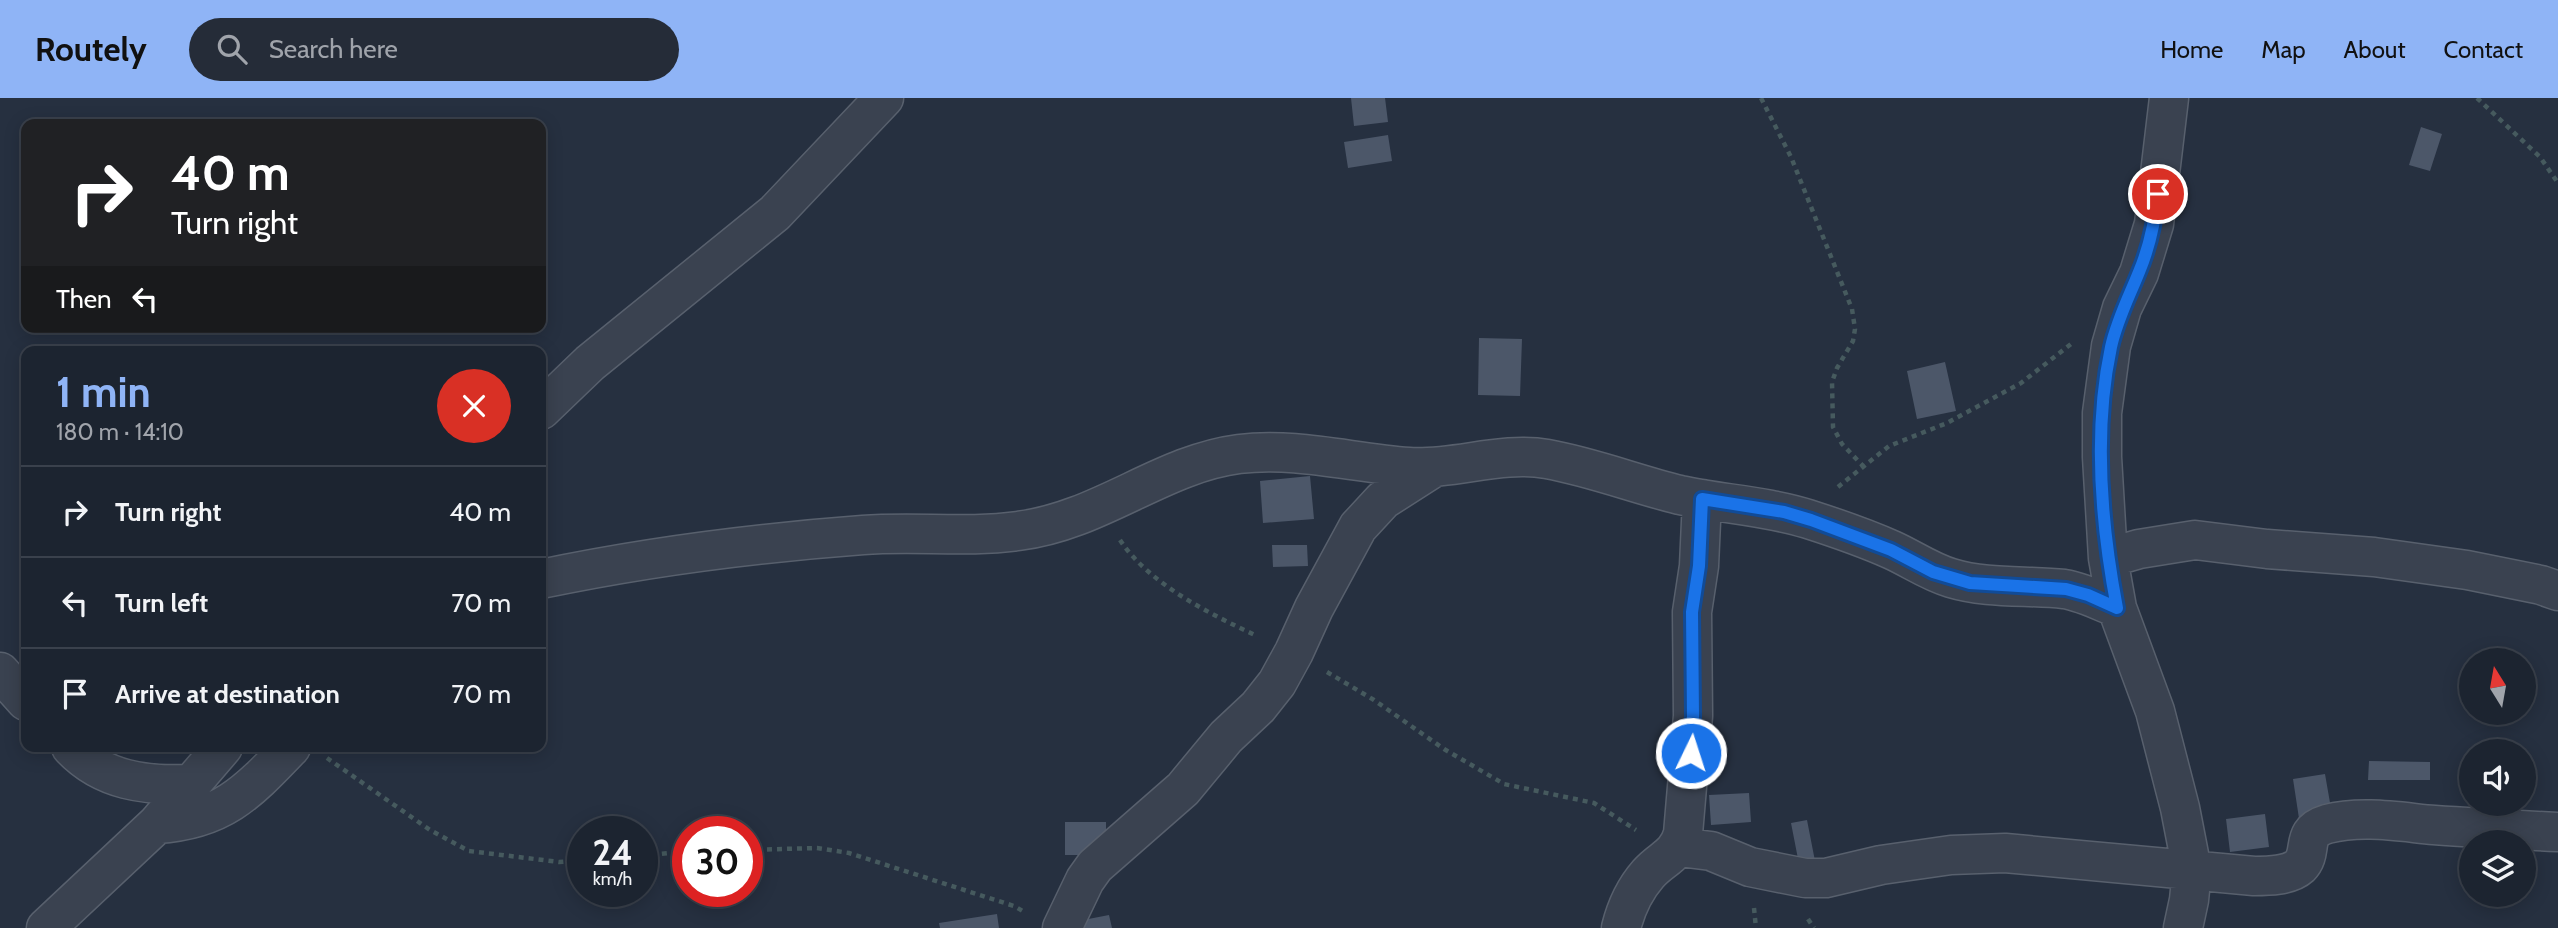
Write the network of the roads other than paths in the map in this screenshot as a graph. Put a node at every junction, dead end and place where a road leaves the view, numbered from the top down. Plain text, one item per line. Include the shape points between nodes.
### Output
1 (884, 98) edge
2 (2169, 98) edge
3 (546, 405) edge
4 (1433, 468) junction
5 (1702, 499) junction
6 (2108, 558) junction
7 (546, 578) edge
8 (2558, 591) edge
9 (2117, 608) junction
10 (0, 672) edge
11 (21, 695) edge
12 (76, 752) edge
13 (219, 752) edge
14 (305, 752) edge
15 (190, 784) junction
16 (157, 824) junction
17 (2558, 832) edge
18 (1679, 847) junction
19 (2192, 870) junction
20 (1049, 924) edge
21 (46, 928) edge
22 (1621, 928) edge
23 (2183, 928) edge

1 - 3 street via 775,213 590,363
2 - 6 street via 2154,224 2111,346 2102,413
4 - 5 street via 1511,458 1548,459
4 - 7 street via 1295,452 1234,455 1209,459 1062,523 1020,531 867,534 746,546
4 - 20 street via 1383,500 1358,527 1277,683 1258,707 1183,789 1096,866
5 - 9 street via 1784,512 1891,550 1948,578 2066,589
5 - 18 street via 1692,612 1692,738
6 - 8 street via 2195,540 2467,570
6 - 9 street
9 - 19 street via 2155,711
10 - 11 street
12 - 15 street via 103,772 125,780
13 - 15 street
14 - 16 street via 209,815
15 - 16 street
16 - 21 street
17 - 19 street via 2395,820 2332,823 2312,833 2303,862 2295,869 2254,876
18 - 19 street via 1711,851 1750,867 1805,878 1951,856 2005,853
18 - 22 street via 1648,873 1625,911
19 - 23 street

